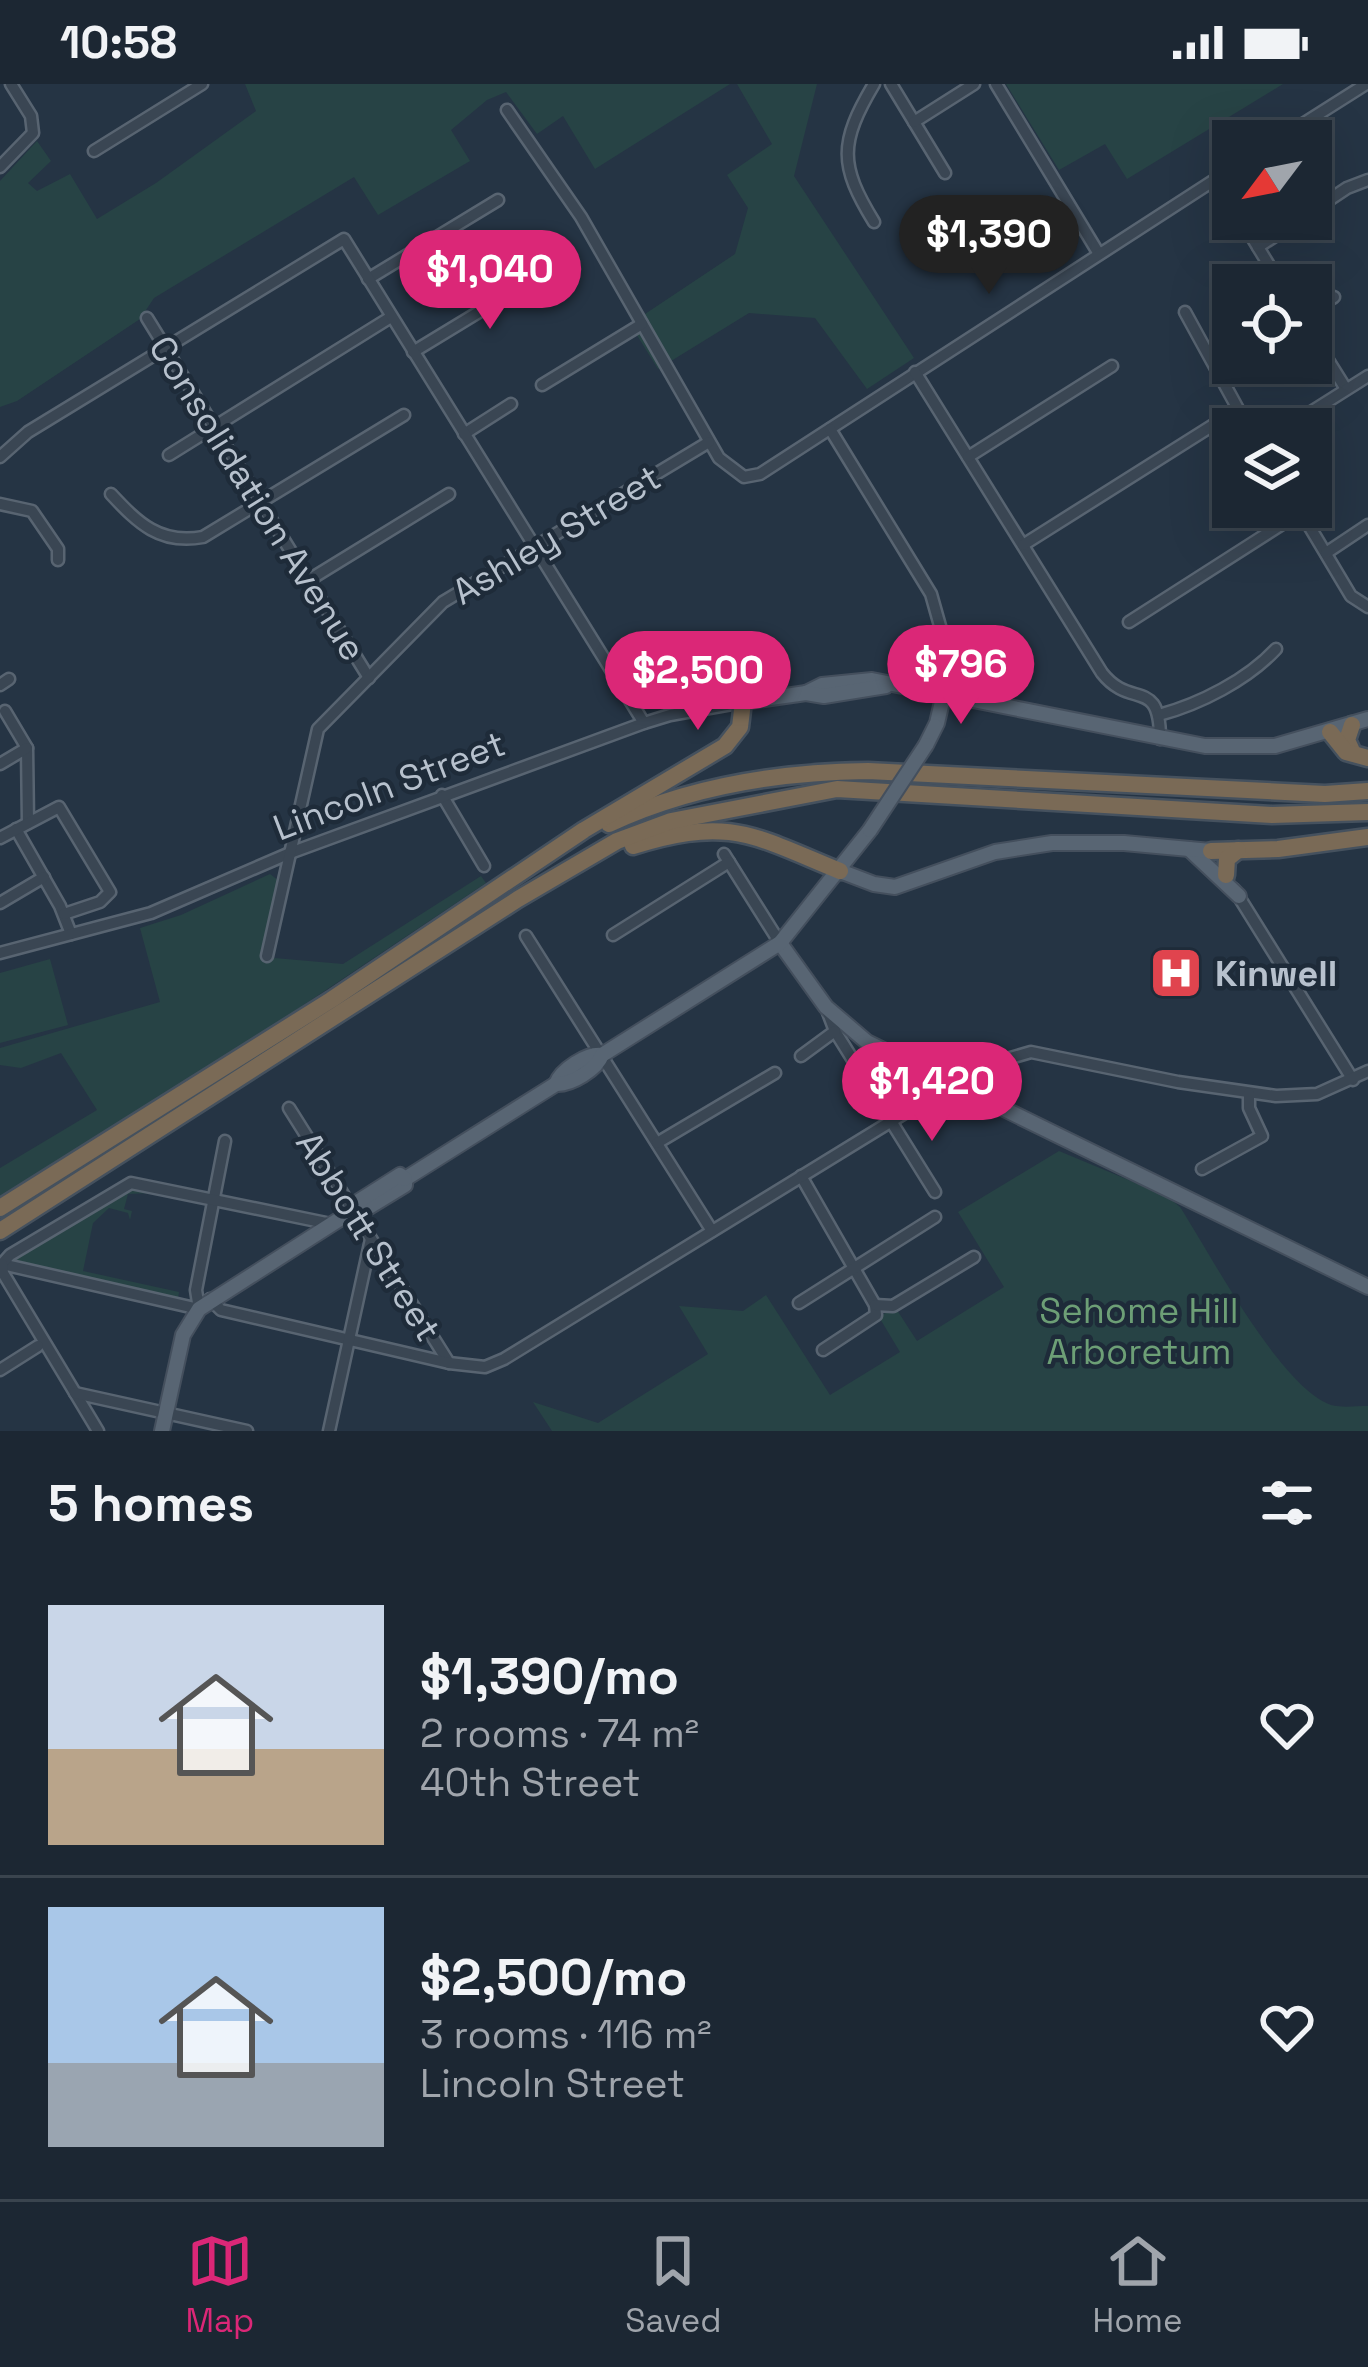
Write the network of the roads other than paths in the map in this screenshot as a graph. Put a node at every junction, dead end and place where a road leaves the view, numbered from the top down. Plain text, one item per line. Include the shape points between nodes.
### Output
1 (11, 84) edge
2 (202, 84) edge
3 (874, 84) edge
4 (891, 84) edge
5 (974, 84) edge
6 (996, 84) edge
7 (1366, 84) edge
8 (507, 110) dead end
9 (1309, 120) edge
10 (914, 122) junction
11 (94, 152) dead end
12 (0, 167) edge
13 (946, 173) dead end
14 (1368, 180) edge
15 (1212, 182) edge
16 (1332, 198) edge
17 (498, 200) dead end
18 (874, 222) dead end
19 (1254, 240) edge
20 (1269, 240) edge
21 (1258, 247) junction
22 (1099, 254) junction
23 (1269, 264) edge
24 (542, 273) dead end
25 (368, 279) junction
26 (1185, 312) dead end
27 (391, 316) junction
28 (147, 318) dead end
29 (642, 324) junction
30 (167, 349) junction
31 (413, 352) junction
32 (1112, 366) dead end
33 (1332, 367) edge
34 (915, 372) junction
35 (1368, 376) edge
36 (542, 385) dead end
37 (1346, 389) junction
38 (511, 404) dead end
39 (1236, 408) edge
40 (1317, 408) edge
41 (404, 416) dead end
42 (214, 426) junction
43 (1212, 426) edge
44 (830, 429) junction
45 (464, 434) junction
46 (709, 442) junction
47 (169, 454) dead end
48 (968, 457) junction
49 (0, 458) edge
50 (111, 494) dead end
51 (449, 494) dead end
52 (0, 504) edge
53 (262, 504) junction
54 (1368, 526) edge
55 (1270, 528) edge
56 (1310, 528) edge
57 (1024, 545) junction
58 (534, 547) junction
59 (1325, 553) junction
60 (58, 560) dead end
61 (309, 580) junction
62 (1368, 607) edge
63 (1129, 622) dead end
64 (1276, 649) dead end
65 (369, 678) junction
66 (944, 693) junction
67 (742, 702) junction
68 (5, 712) dead end
69 (1159, 715) junction
70 (1360, 722) edge
71 (644, 723) junction
72 (1330, 732) junction
73 (1160, 739) junction
74 (27, 748) junction
75 (1361, 756) edge
76 (0, 764) edge
77 (1368, 791) edge
78 (442, 795) junction
79 (1368, 812) edge
80 (22, 826) junction
81 (1368, 837) edge
82 (0, 838) edge
83 (1189, 849) junction
84 (1238, 850) junction
85 (1211, 851) junction
86 (290, 853) junction
87 (539, 861) junction
88 (484, 866) dead end
89 (840, 871) junction
90 (1226, 874) junction
91 (44, 877) junction
92 (1239, 896) junction
93 (518, 899) junction
94 (0, 903) edge
95 (64, 914) junction
96 (71, 934) junction
97 (614, 935) dead end
98 (526, 936) dead end
99 (780, 943) junction
100 (0, 953) edge
101 (267, 956) dead end
102 (826, 1007) junction
103 (835, 1031) junction
104 (602, 1055) junction
105 (801, 1055) dead end
106 (1368, 1071) edge
107 (775, 1073) dead end
108 (1353, 1080) junction
109 (973, 1090) junction
110 (1249, 1093) junction
111 (921, 1103) dead end
112 (290, 1108) dead end
113 (890, 1121) junction
114 (225, 1141) dead end
115 (657, 1143) junction
116 (1202, 1169) dead end
117 (802, 1176) junction
118 (935, 1192) dead end
119 (214, 1199) junction
120 (0, 1208) edge
121 (355, 1209) junction
122 (935, 1217) dead end
123 (331, 1223) junction
124 (0, 1231) edge
125 (712, 1231) junction
126 (371, 1239) junction
127 (974, 1257) dead end
128 (2, 1264) edge
129 (852, 1270) junction
130 (1368, 1282) edge
131 (204, 1304) junction
132 (799, 1304) dead end
133 (876, 1310) junction
134 (349, 1340) junction
135 (38, 1346) dead end
136 (823, 1350) dead end
137 (449, 1363) junction
138 (0, 1370) edge
139 (75, 1393) junction
140 (166, 1413) junction
141 (96, 1427) edge
142 (81, 1431) edge
143 (162, 1431) edge
144 (247, 1431) edge
145 (329, 1431) edge

1 - 12 street via 31,116 31,139
2 - 11 street
3 - 18 street via 846,156 851,184
4 - 10 street
5 - 10 street
6 - 22 street
7 - 9 street
8 - 29 street
10 - 13 street
14 - 16 street
15 - 22 street
17 - 25 street
19 - 21 street
20 - 21 street
21 - 23 street
22 - 34 street
24 - 31 street
25 - 27 street
25 - 30 street via 344,239
26 - 39 street
27 - 31 street
27 - 42 street
28 - 30 street, Consolidation Avenue
29 - 36 street
29 - 46 street
30 - 42 street, Consolidation Avenue
30 - 49 street via 28,432
31 - 45 street
32 - 48 street
33 - 37 street
34 - 44 street
34 - 48 street
35 - 37 street
37 - 40 street
38 - 45 street
41 - 53 street
42 - 47 street
42 - 53 street, Consolidation Avenue
43 - 57 street
44 - 46 street via 744,477
44 - 66 street via 932,594 944,640
45 - 58 street
46 - 58 street, Ashley Street
48 - 57 street
50 - 53 street via 142,526 181,539 213,533
51 - 61 street
52 - 60 street via 32,511
53 - 61 street, Consolidation Avenue
54 - 59 street
55 - 63 street
56 - 59 street
57 - 69 street via 1109,681 1151,700
58 - 65 street, Ashley Street via 443,602
58 - 71 street
59 - 62 street via 1351,596
61 - 65 street, Consolidation Avenue
64 - 69 street via 1219,690
65 - 86 street, Ashley Street via 318,729
66 - 67 main road, Lincoln Street via 849,681
66 - 73 main road, Lincoln Street
66 - 89 main road, bridge via 926,745
67 - 71 street, Lincoln Street
67 - 87 highway via 740,727 725,746
68 - 74 street
69 - 73 street
70 - 72 main road, Lincoln Street
70 - 75 highway via 1348,748
71 - 78 street, Lincoln Street
72 - 73 main road, Lincoln Street via 1250,748
72 - 75 highway via 1346,752
74 - 76 street
74 - 80 street
77 - 87 highway via 798,772 663,804
78 - 86 street, Lincoln Street
78 - 88 street
79 - 93 highway via 1272,815 837,789 671,821 617,841
80 - 82 street
80 - 91 street
80 - 95 street via 58,807 106,882 106,898
81 - 84 highway
83 - 85 main road
83 - 89 main road via 1052,843 995,852 895,887
83 - 92 main road
84 - 85 highway
84 - 90 highway
85 - 90 street
86 - 96 street, Lincoln Street via 151,913
86 - 101 street
87 - 120 highway
89 - 93 highway via 752,834 707,828 628,847
89 - 99 main road
90 - 92 street
91 - 94 street
91 - 95 street
92 - 108 street
93 - 124 highway
95 - 96 street
96 - 100 street, Lincoln Street
97 - 99 street via 726,858
98 - 104 street
99 - 102 main road
99 - 104 main road
102 - 103 street
102 - 109 main road via 858,1032
103 - 105 street
103 - 113 street
104 - 115 street
104 - 121 main road
106 - 108 street
107 - 115 street
108 - 110 street via 1304,1096
109 - 110 street via 997,1062 1031,1052
109 - 130 main road
110 - 116 street via 1262,1136
111 - 113 street
112 - 121 street, Abbott Street
113 - 117 street
113 - 118 street
114 - 119 street
115 - 125 street
117 - 125 street
117 - 129 street
119 - 123 street
119 - 128 street via 128,1185
119 - 131 street via 196,1290
121 - 123 main road
121 - 126 street, Abbott Street
122 - 129 street
123 - 131 main road
125 - 137 street via 497,1363
126 - 134 street
126 - 137 street, Abbott Street
127 - 133 street
128 - 131 street
128 - 139 street
129 - 132 street
129 - 133 street
131 - 134 street
131 - 140 main road via 183,1335
133 - 136 street
134 - 137 street
134 - 145 street
135 - 138 street
139 - 140 street
139 - 141 street
140 - 143 main road
140 - 144 street
141 - 142 street

